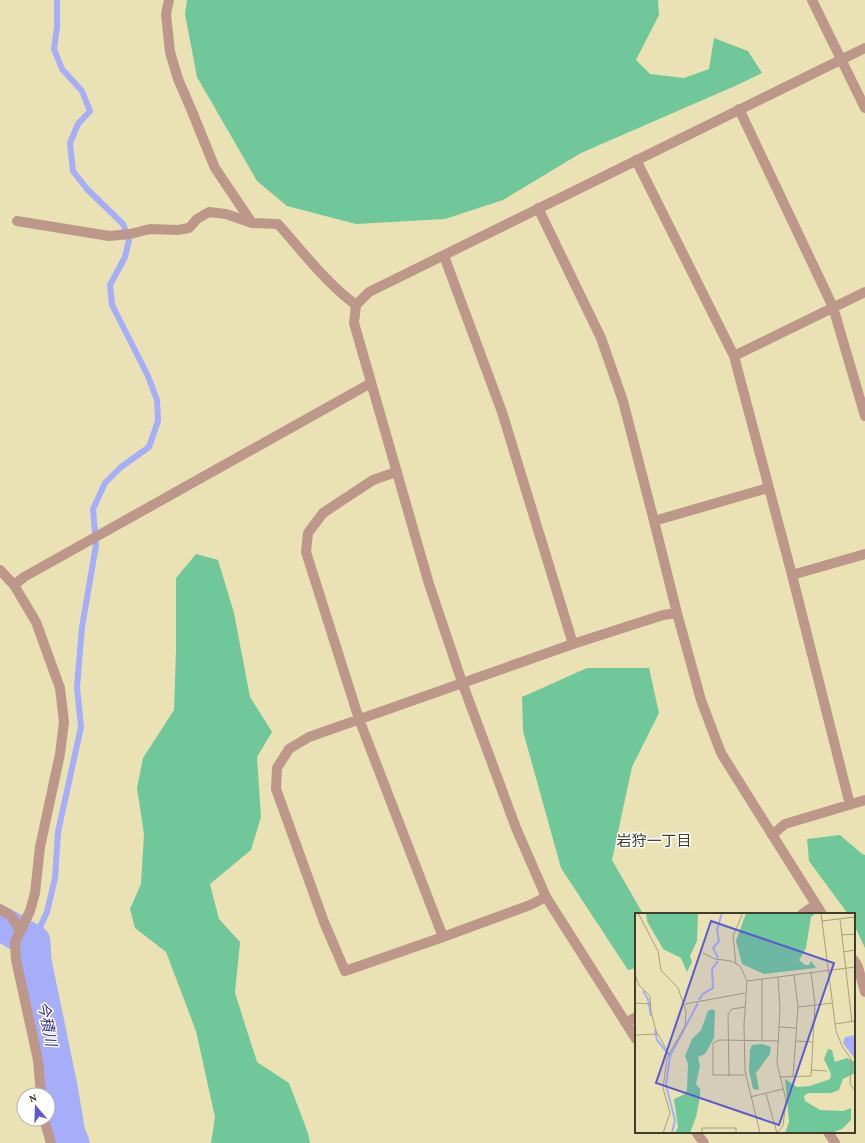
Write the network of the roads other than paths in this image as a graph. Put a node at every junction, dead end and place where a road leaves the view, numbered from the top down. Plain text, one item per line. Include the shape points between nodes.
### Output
1 (169, 0) edge
2 (812, 0) edge
3 (865, 48) edge
4 (840, 59) junction
5 (865, 108) edge
6 (739, 109) junction
7 (636, 160) junction
8 (538, 208) junction
9 (17, 221) dead end
10 (252, 223) junction
11 (444, 256) junction
12 (865, 292) edge
13 (356, 305) junction
14 (833, 307) junction
15 (734, 356) junction
16 (371, 383) junction
17 (865, 416) edge
18 (396, 472) junction
19 (768, 488) junction
20 (654, 521) junction
21 (865, 554) edge
22 (0, 570) edge
23 (792, 575) junction
24 (14, 585) junction
25 (677, 613) junction
26 (573, 644) junction
27 (462, 682) junction
28 (359, 719) junction
29 (865, 800) edge
30 (850, 805) junction
31 (772, 835) junction
32 (546, 897) junction
33 (815, 905) junction
34 (0, 909) edge
35 (803, 913) edge
36 (821, 913) edge
37 (20, 930) junction
38 (443, 938) junction
39 (855, 962) edge
40 (865, 992) edge
41 (635, 1018) edge
42 (626, 1023) junction
43 (635, 1037) edge
44 (40, 1087) edge
45 (46, 1127) edge
46 (697, 1133) edge
47 (829, 1133) edge
48 (51, 1143) edge
49 (704, 1143) edge
50 (835, 1143) edge

1 - 10 street via 166,14 170,52 178,79 215,168
2 - 4 street
3 - 4 street
4 - 5 street
4 - 6 street
6 - 7 street
6 - 14 street
7 - 8 street
7 - 15 street
8 - 11 street
8 - 20 street via 601,338 623,401
9 - 10 street via 109,236 150,229 189,228 197,219 209,212 226,214
10 - 13 street via 278,224 328,281
11 - 13 street via 369,292
11 - 26 street via 502,412
12 - 14 street
13 - 16 street via 354,323
14 - 15 street
14 - 17 street
15 - 19 street
16 - 18 street
16 - 24 street
18 - 27 street via 429,584
18 - 28 street via 373,480 323,512 308,533 306,552
19 - 20 street
19 - 23 street
20 - 25 street
21 - 23 street
22 - 24 street
23 - 30 street
24 - 37 street via 36,622 60,688 64,722 60,754 40,847 35,893 30,911
25 - 26 street via 663,615
25 - 31 street via 701,700 721,753
26 - 27 street
27 - 28 street
27 - 32 street via 516,828
28 - 38 street
28 - 38 street via 309,737 289,749 277,768 276,789 324,922 344,971
29 - 30 street
30 - 31 street via 784,824
31 - 33 street
32 - 38 street
32 - 42 street
33 - 35 street
33 - 36 street
34 - 37 street via 11,916
37 - 44 street via 15,942 16,960 38,1060
39 - 40 street
41 - 42 street
42 - 43 street
45 - 48 street
46 - 49 street
47 - 50 street

